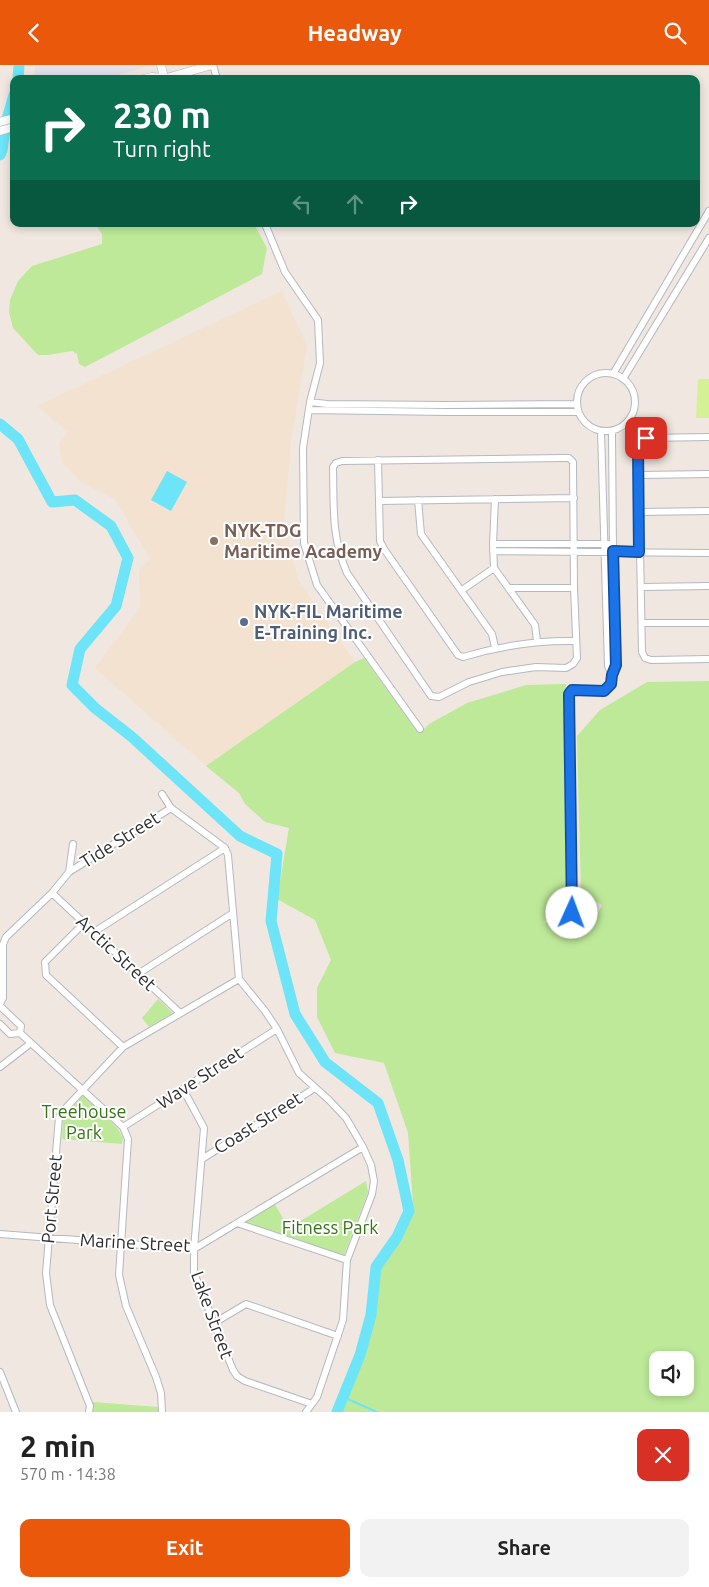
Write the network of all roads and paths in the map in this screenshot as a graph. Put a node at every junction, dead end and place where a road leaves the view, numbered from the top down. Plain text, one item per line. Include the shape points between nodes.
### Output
1 (212, 65) edge
2 (175, 75) edge
3 (709, 211) edge
4 (700, 226) edge
5 (267, 227) edge
6 (699, 227) edge
7 (709, 238) edge
8 (665, 284) junction
9 (676, 291) junction
10 (653, 306) junction
11 (663, 312) junction
12 (612, 374) junction
13 (624, 379) junction
14 (310, 402) junction
15 (576, 404) junction
16 (309, 410) junction
17 (578, 412) junction
18 (601, 431) junction
19 (612, 431) junction
20 (709, 437) edge
21 (378, 461) junction
22 (709, 474) edge
23 (639, 475) junction
24 (574, 498) junction
25 (495, 499) junction
26 (418, 500) junction
27 (379, 501) junction
28 (709, 511) edge
29 (640, 512) junction
30 (574, 544) junction
31 (605, 547) junction
32 (493, 548) junction
33 (613, 548) junction
34 (639, 552) junction
35 (574, 553) junction
36 (709, 553) edge
37 (494, 568) junction
38 (709, 586) edge
39 (641, 587) junction
40 (574, 588) junction
41 (509, 589) junction
42 (462, 590) junction
43 (642, 623) junction
44 (709, 623) edge
45 (537, 641) junction
46 (576, 641) junction
47 (495, 647) junction
48 (709, 659) edge
49 (612, 675) junction
50 (420, 729) dead end
51 (162, 794) dead end
52 (171, 808) junction
53 (73, 844) dead end
54 (224, 848) junction
55 (69, 872) junction
56 (52, 893) junction
57 (233, 913) junction
58 (572, 913) dead end
59 (84, 923) junction
60 (94, 932) junction
61 (138, 974) junction
62 (239, 979) junction
63 (0, 1005) edge
64 (180, 1013) junction
65 (0, 1024) edge
66 (277, 1029) junction
67 (20, 1033) junction
68 (31, 1043) junction
69 (123, 1047) junction
70 (0, 1067) edge
71 (315, 1088) junction
72 (182, 1089) junction
73 (82, 1090) junction
74 (123, 1127) junction
75 (362, 1147) junction
76 (202, 1159) junction
77 (237, 1223) junction
78 (0, 1234) edge
79 (49, 1238) junction
80 (122, 1244) junction
81 (194, 1249) junction
82 (347, 1260) junction
83 (214, 1323) junction
84 (338, 1336) junction
85 (0, 1372) edge
86 (2, 1382) edge
87 (312, 1404) junction
88 (16, 1412) edge
89 (89, 1412) edge
90 (162, 1412) edge
91 (306, 1412) edge

1 - 2 street
3 - 4 street
5 - 14 street via 285,272 318,321 320,363
6 - 8 street
7 - 9 street
8 - 9 street
8 - 10 street
9 - 11 street
10 - 11 street
10 - 12 street
11 - 13 street
12 - 13 street
12 - 15 street via 602,373 583,384
13 - 19 street via 635,397 634,409 622,427
14 - 15 street
14 - 16 street
15 - 17 street
16 - 17 street
16 - 50 street via 303,448 304,543 317,585
17 - 18 street via 591,428
18 - 19 street
18 - 31 street
19 - 33 street
20 - 23 street via 640,440
21 - 24 street via 569,459 573,463
21 - 27 street
21 - 46 street via 342,461 333,467 336,543 347,573 431,696 439,697 469,682 502,672 536,667 566,668 577,658
22 - 23 street
23 - 29 street
24 - 25 street
24 - 30 street
25 - 26 street
25 - 32 street
26 - 27 street
26 - 42 street via 421,534
27 - 47 street via 380,541 384,549 458,655 462,657
28 - 29 street
29 - 34 street
30 - 31 street
30 - 32 street
30 - 35 street
31 - 33 street
31 - 35 street
31 - 49 street via 608,666
32 - 35 street
32 - 37 street
33 - 34 street
33 - 49 street via 616,665
34 - 36 street
34 - 39 street
35 - 40 street
37 - 41 street
37 - 42 street
38 - 39 street
39 - 43 street
40 - 41 street
40 - 46 street
41 - 45 street via 535,625
42 - 47 street via 492,634
43 - 44 street
43 - 48 street via 645,658
45 - 46 street
45 - 47 street
49 - 58 street via 611,684 604,691 572,690 569,694
51 - 52 street
52 - 54 street
52 - 55 street, Tide Street
53 - 55 street
54 - 57 street via 228,855
54 - 60 street
55 - 56 street
56 - 59 street, Arctic Street
56 - 63 street via 6,937
57 - 61 street
57 - 62 street
59 - 60 street, Arctic Street
59 - 69 street via 45,963 46,975
60 - 61 street, Arctic Street
61 - 64 street, Arctic Street
62 - 64 street, Port Street
62 - 66 street
63 - 67 street via 21,1026
64 - 69 street, Port Street
65 - 67 street via 10,1034
66 - 71 street via 298,1073
66 - 72 street, Wave Street
67 - 68 street
68 - 70 street
68 - 73 street
69 - 73 street, Port Street
71 - 75 street via 346,1118
71 - 76 street, Coast Street
72 - 74 street, Wave Street
72 - 76 street, Lake Street via 204,1128
73 - 74 street
73 - 79 street, Port Street via 59,1117
74 - 80 street via 128,1139
75 - 77 street, Marine Street
75 - 82 street via 374,1181
76 - 81 street, Lake Street
77 - 81 street, Marine Street
77 - 82 street
78 - 79 street, Marine Street
79 - 80 street, Marine Street
79 - 89 street, Port Street via 46,1273 50,1305 90,1406
80 - 81 street, Marine Street
80 - 90 street via 119,1275 126,1306 156,1377
81 - 83 street, Lake Street via 194,1273
82 - 84 street via 343,1320
83 - 84 street via 246,1304
83 - 87 street, Lake Street via 237,1376
84 - 87 street
85 - 86 street
86 - 88 street
87 - 91 street

